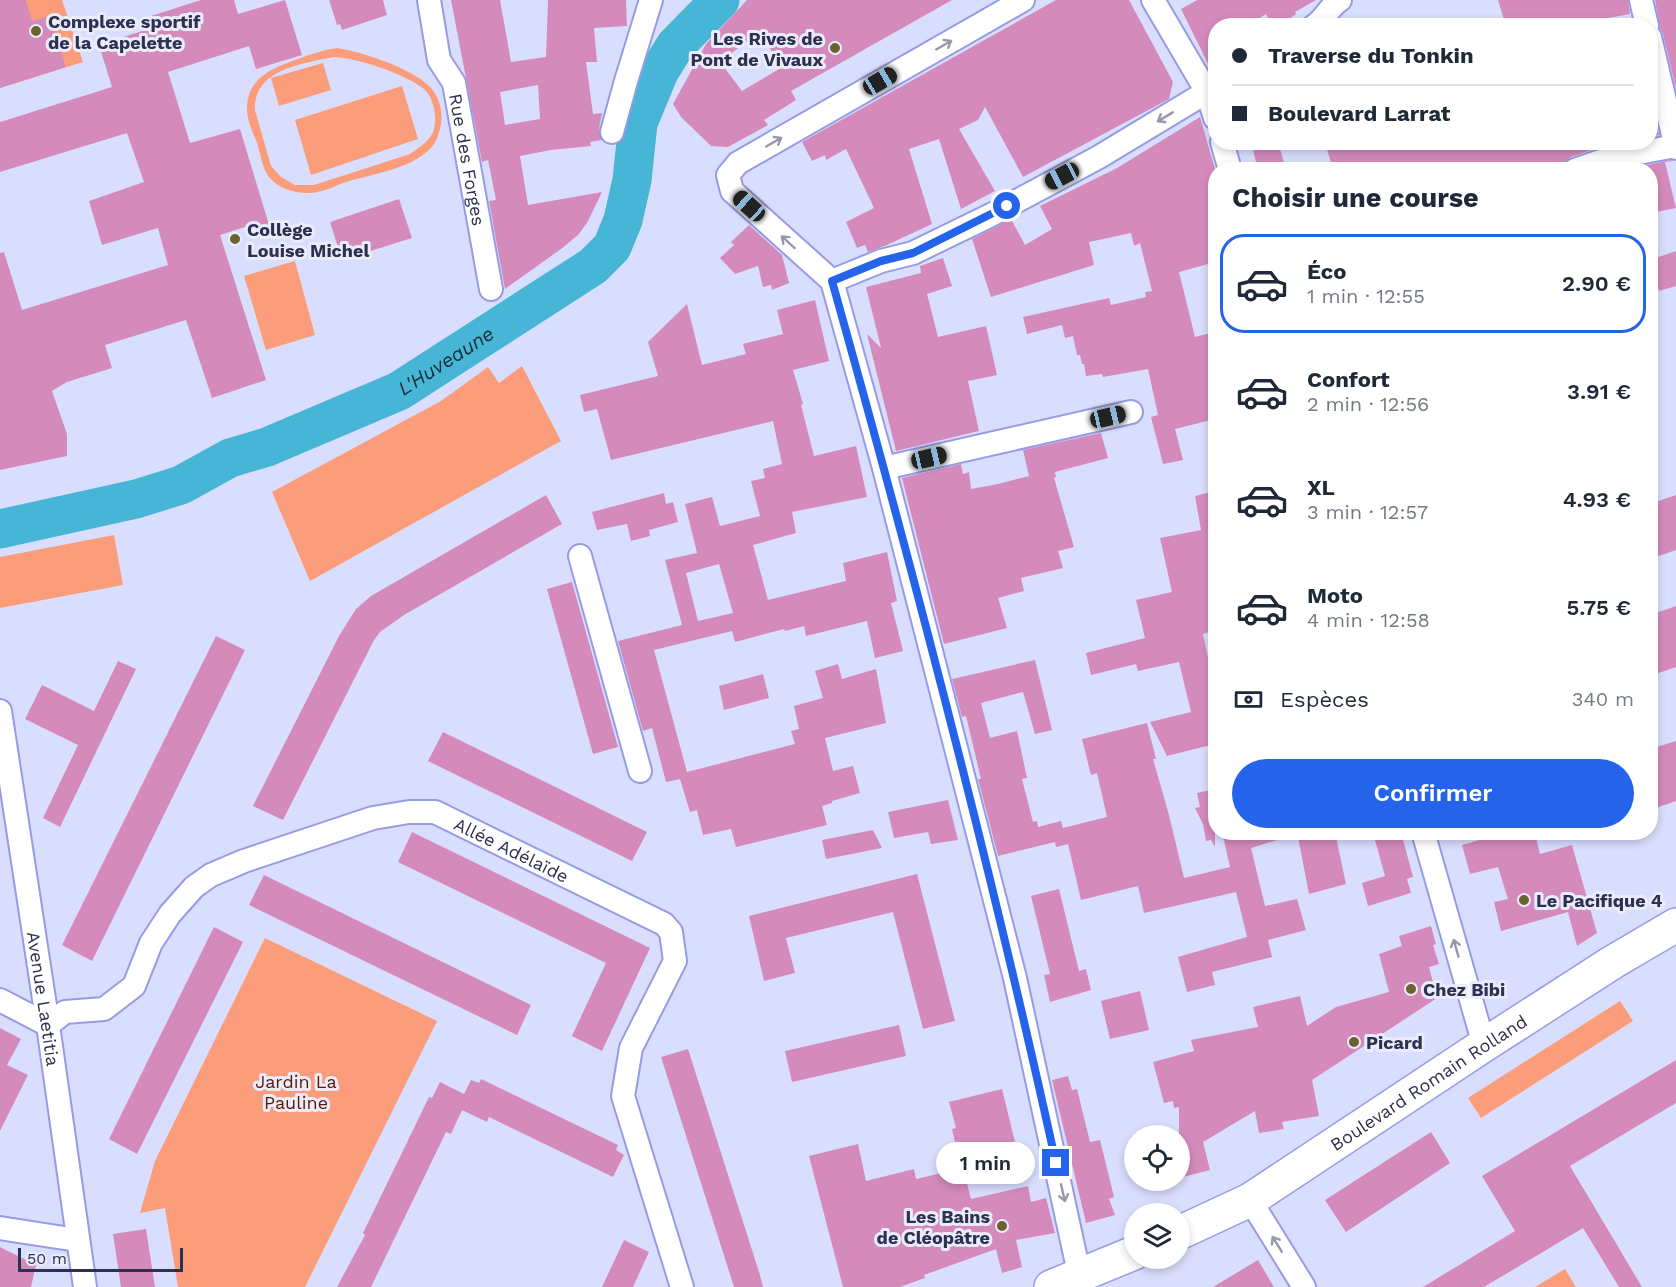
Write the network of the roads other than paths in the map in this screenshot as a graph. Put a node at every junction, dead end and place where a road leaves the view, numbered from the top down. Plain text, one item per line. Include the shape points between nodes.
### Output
1 (429, 0) edge
2 (651, 0) edge
3 (1023, 0) edge
4 (1153, 0) edge
5 (1340, 0) edge
6 (1641, 0) edge
7 (1323, 18) edge
8 (1645, 18) edge
9 (1658, 71) edge
10 (1208, 84) edge
11 (1208, 91) edge
12 (612, 132) dead end
13 (1676, 147) edge
14 (1598, 162) edge
15 (832, 281) junction
16 (491, 289) dead end
17 (1131, 412) dead end
18 (884, 468) junction
19 (580, 556) dead end
20 (0, 711) edge
21 (640, 771) dead end
22 (1425, 840) edge
23 (1676, 925) edge
24 (0, 1000) edge
25 (48, 1025) junction
26 (1484, 1045) junction
27 (1251, 1200) junction
28 (0, 1228) edge
29 (1190, 1228) edge
30 (77, 1240) junction
31 (1124, 1258) edge
32 (1071, 1283) edge
33 (84, 1287) edge
34 (682, 1287) edge
35 (1304, 1287) edge

1 - 16 street, Rue des Forges via 439,60 454,83
2 - 12 street
15 -> 3 street via 732,191 728,175 738,163
4 - 10 street
5 - 7 street
6 - 8 street
9 - 13 street
11 -> 15 street via 1099,157 989,216 913,253
13 - 14 street
15 - 18 street
17 - 18 street
18 -> 32 street via 1015,978
19 - 21 street
20 - 25 street, Avenue Laetitia
26 -> 22 street
23 - 26 main road, Boulevard Romain Rolland
24 - 25 street
25 - 30 street, Avenue Laetitia
25 - 34 street, Allée Adélaïde via 65,1012 104,1009 134,986 151,943 171,914 194,887 211,875 373,818 435,812 664,924 672,932 675,961 631,1048 623,1096
26 - 27 main road, Boulevard Romain Rolland
27 - 29 main road, Boulevard Romain Rolland
35 -> 27 street
28 - 30 street
30 - 33 street, Avenue Laetitia
31 - 32 main road

